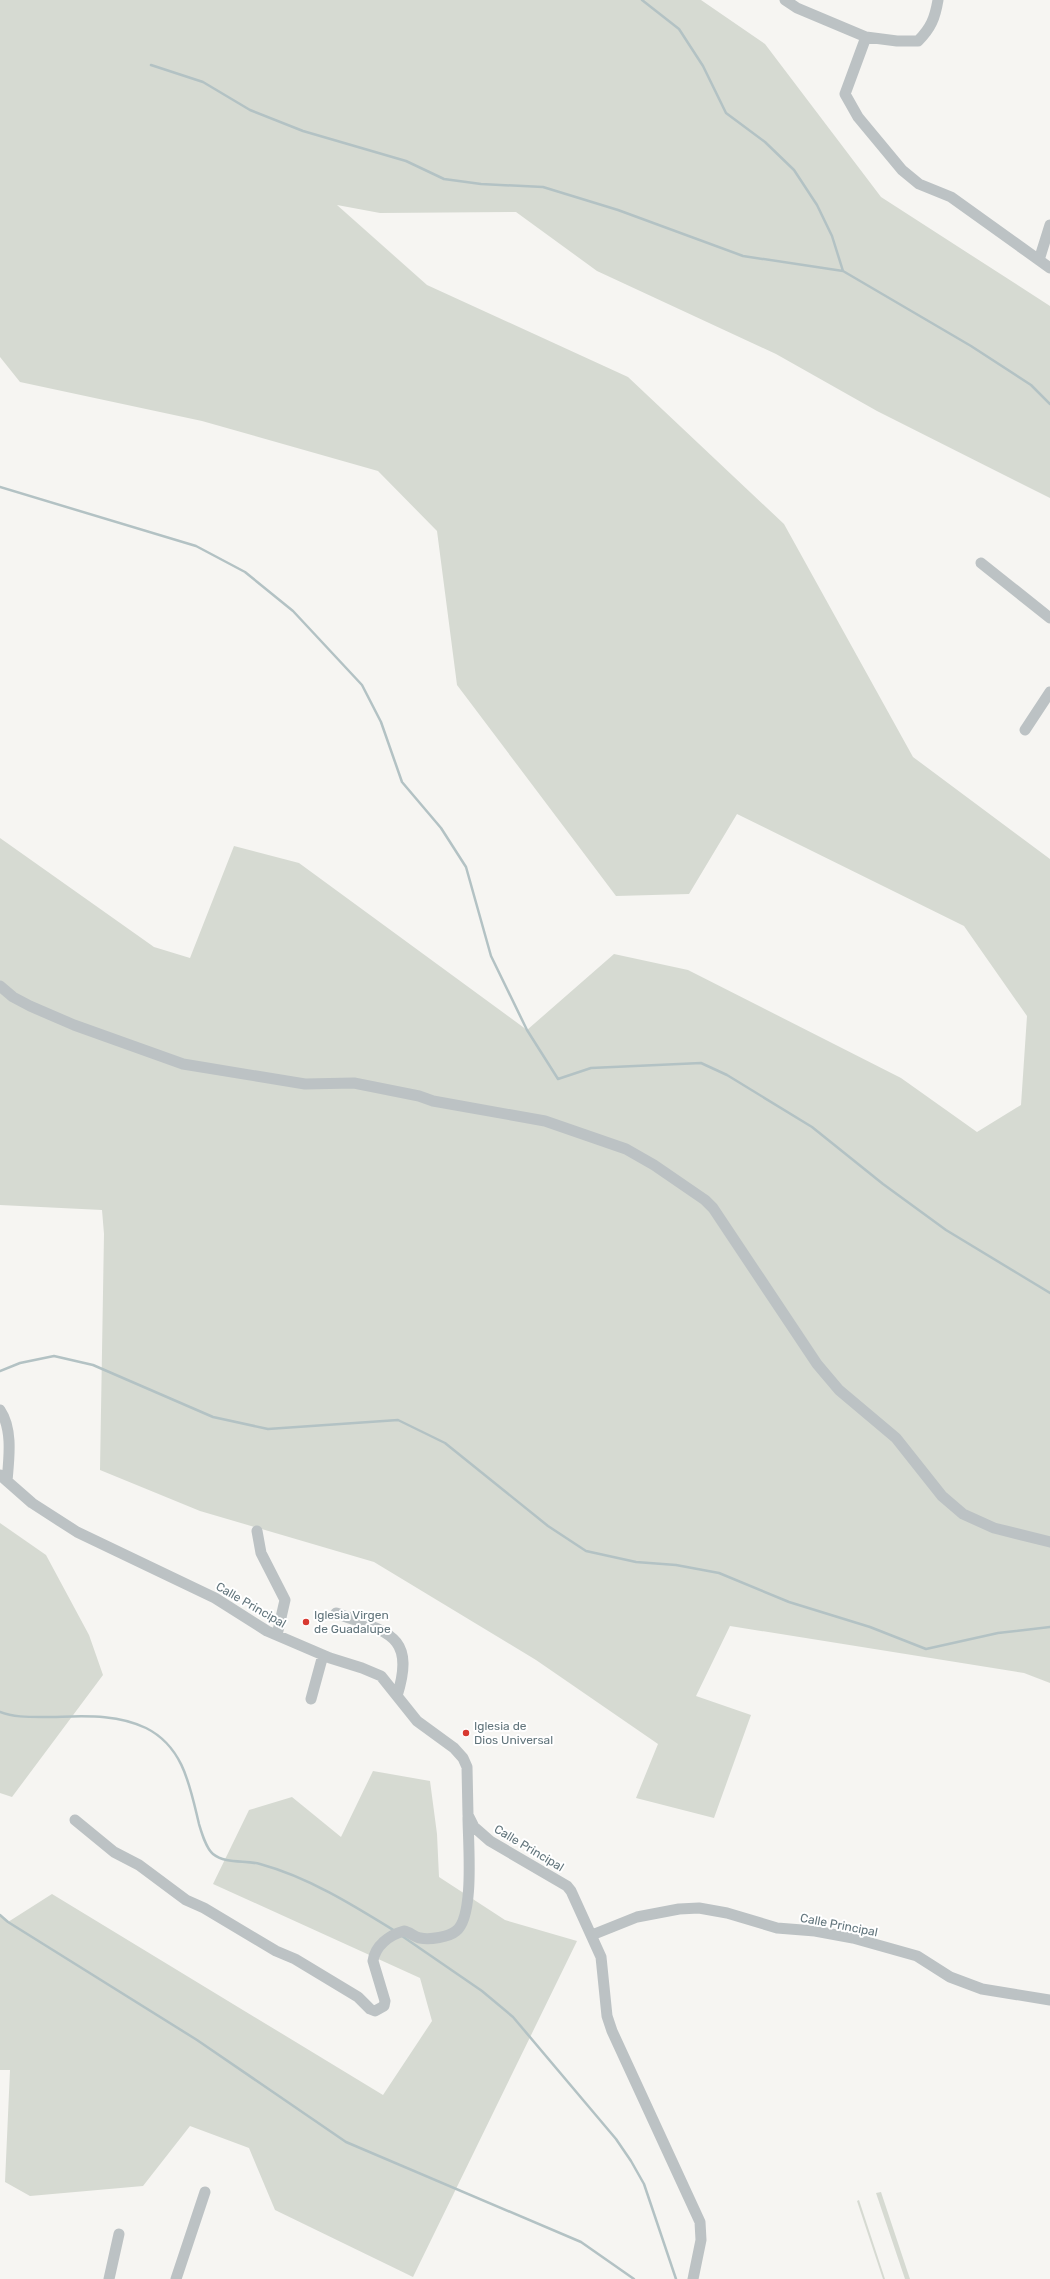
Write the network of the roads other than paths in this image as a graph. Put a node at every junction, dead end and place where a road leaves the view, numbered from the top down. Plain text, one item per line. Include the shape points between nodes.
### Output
1 (785, 0) edge
2 (938, 0) edge
3 (866, 37) junction
4 (1050, 225) edge
5 (1039, 260) junction
6 (1050, 268) edge
7 (981, 563) dead end
8 (1050, 618) edge
9 (1050, 692) edge
10 (1025, 730) dead end
11 (0, 986) edge
12 (0, 1410) edge
13 (4, 1478) edge
14 (257, 1531) dead end
15 (1050, 1542) edge
16 (336, 1613) dead end
17 (277, 1635) junction
18 (323, 1655) junction
19 (397, 1696) junction
20 (311, 1699) dead end
21 (468, 1815) junction
22 (75, 1820) dead end
23 (592, 1934) junction
24 (1050, 2000) edge
25 (205, 2192) dead end
26 (119, 2234) dead end
27 (109, 2279) edge
28 (176, 2279) edge
29 (693, 2279) edge

1 - 3 street via 797,8
2 - 3 street via 936,17 929,30 918,41
3 - 5 street via 845,94 858,117 902,170 919,184 951,197
4 - 5 street
5 - 6 street
7 - 8 street
9 - 10 street
11 - 15 street via 30,1006 74,1025 183,1064 305,1084 354,1083 433,1101 546,1121 626,1149 654,1165 713,1208 817,1364 839,1390 896,1438 952,1506 994,1528
12 - 13 street via 6,1419 10,1453
13 - 17 street, Calle Principal via 32,1503 77,1532 215,1598
14 - 17 street via 261,1553 285,1600
16 - 19 street via 385,1632 397,1641 404,1658 402,1682
17 - 18 street, Calle Principal
18 - 19 street, Calle Principal via 376,1674
18 - 20 street
19 - 21 street, Calle Principal via 417,1721 454,1748 463,1758 467,1767
21 - 22 street via 469,1889 464,1920 456,1931 449,1935 420,1938 404,1931 389,1937 379,1946 373,1955 373,1961 385,2001 384,2006 375,2011 358,1996 186,1900 139,1865 114,1852
21 - 23 street, Calle Principal via 470,1822 480,1834 567,1886
23 - 24 street, Calle Principal via 636,1918 679,1909 698,1908 777,1928 853,1938 917,1956 950,1977 982,1989
23 - 29 street via 603,1966 605,2007 612,2031 700,2222 701,2240
25 - 28 street
26 - 27 street

